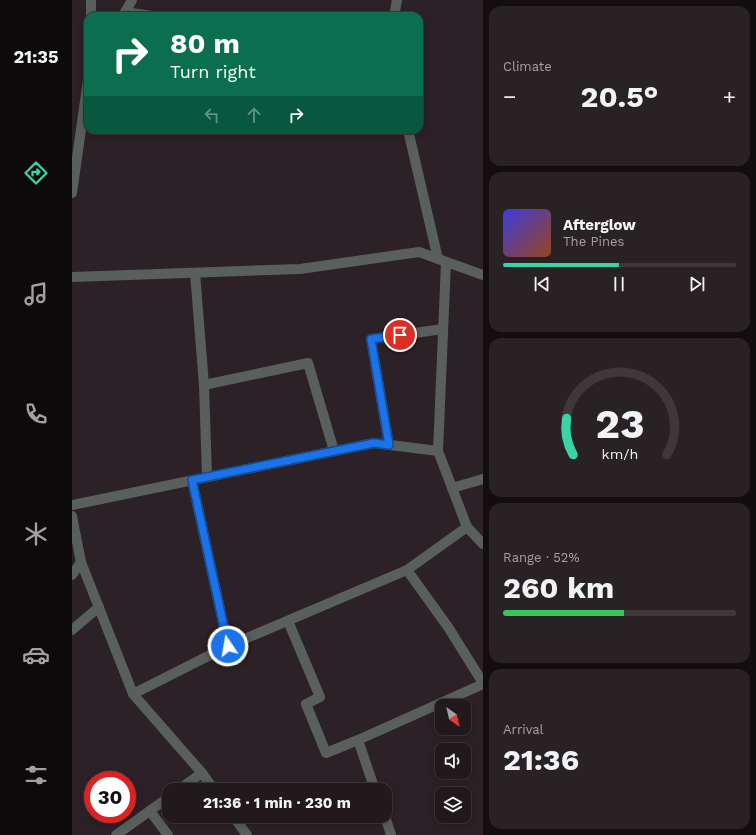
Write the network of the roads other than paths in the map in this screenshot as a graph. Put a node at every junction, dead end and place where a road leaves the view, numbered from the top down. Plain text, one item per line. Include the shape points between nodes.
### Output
1 (90, 0) edge
2 (132, 0) edge
3 (397, 0) edge
4 (91, 12) edge
5 (125, 12) edge
6 (395, 12) edge
7 (84, 116) edge
8 (409, 134) edge
9 (72, 193) edge
10 (442, 260) junction
11 (195, 273) junction
12 (483, 275) edge
13 (72, 277) edge
14 (443, 329) junction
15 (204, 385) junction
16 (389, 445) junction
17 (438, 450) junction
18 (334, 451) junction
19 (207, 477) junction
20 (483, 479) edge
21 (192, 480) junction
22 (452, 488) junction
23 (72, 505) edge
24 (72, 516) edge
25 (467, 527) junction
26 (483, 544) edge
27 (81, 562) junction
28 (407, 570) junction
29 (73, 572) edge
30 (99, 607) junction
31 (288, 621) junction
32 (72, 630) edge
33 (228, 646) junction
34 (483, 684) edge
35 (133, 694) junction
36 (358, 740) junction
37 (202, 773) junction
38 (188, 783) edge
39 (209, 783) edge
40 (373, 783) edge
41 (162, 802) edge
42 (150, 811) junction
43 (238, 823) edge
44 (387, 823) edge
45 (116, 835) edge
46 (168, 835) edge
47 (246, 835) edge
48 (391, 835) edge

1 - 4 street
2 - 5 street
3 - 6 street
7 - 9 street
8 - 10 street
10 - 11 street via 419,252 300,269
10 - 12 street
10 - 14 street
11 - 13 street
11 - 15 street
14 - 16 street via 371,339
14 - 17 street
15 - 18 street via 308,363
15 - 19 street
16 - 17 street
16 - 18 street via 374,443
17 - 22 street
18 - 19 street
19 - 21 street
20 - 22 street
21 - 23 street
21 - 33 street
22 - 25 street
24 - 27 street
25 - 26 street
25 - 28 street
27 - 29 street
27 - 30 street
28 - 31 street
28 - 34 street via 448,627
30 - 32 street
30 - 35 street
31 - 33 street
31 - 36 street via 320,697 306,704 326,753
33 - 35 street
34 - 36 street
35 - 37 street
36 - 40 street
37 - 38 street
37 - 39 street
41 - 42 street
42 - 45 street
42 - 46 street
43 - 47 street
44 - 48 street

